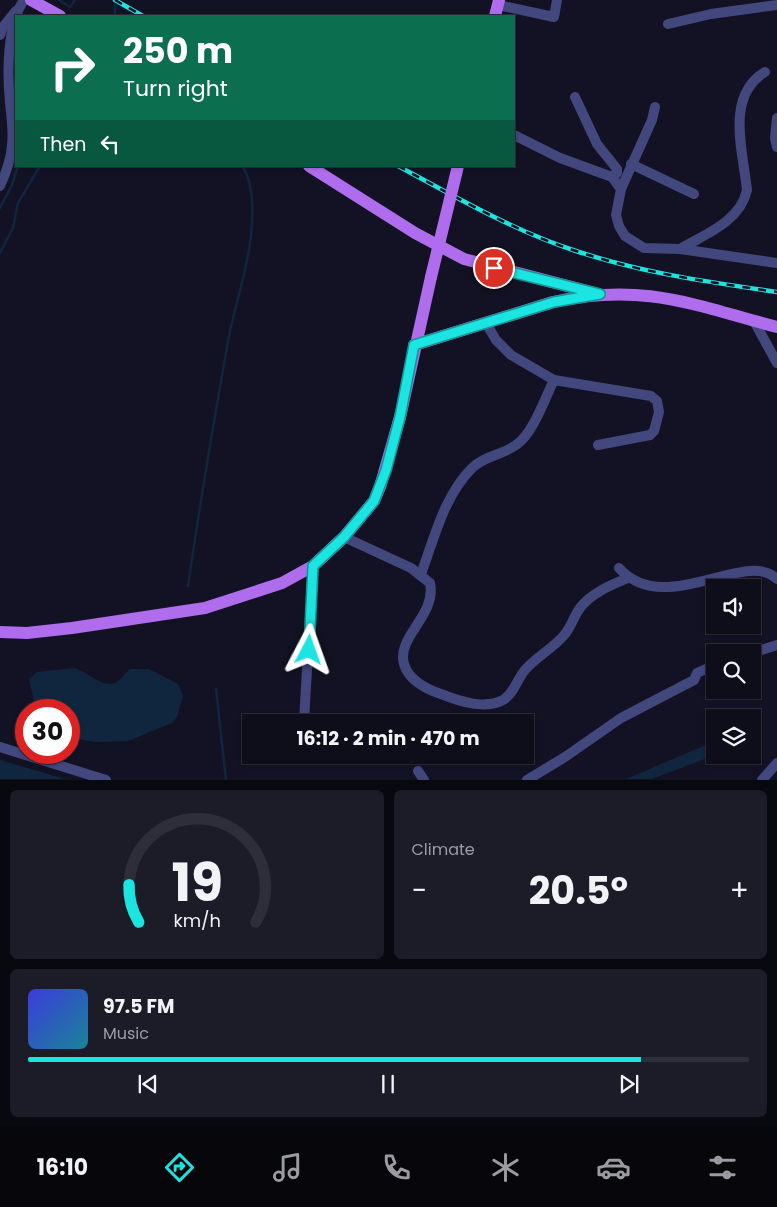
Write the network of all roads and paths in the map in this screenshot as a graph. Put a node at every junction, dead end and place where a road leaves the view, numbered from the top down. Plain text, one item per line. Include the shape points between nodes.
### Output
1 (24, 0) edge
2 (31, 0) edge
3 (557, 0) edge
4 (777, 5) edge
5 (497, 7) edge
6 (16, 11) junction
7 (15, 15) edge
8 (58, 15) edge
9 (15, 16) edge
10 (0, 18) edge
11 (668, 24) dead end
12 (0, 36) edge
13 (765, 72) dead end
14 (575, 97) dead end
15 (655, 107) dead end
16 (777, 118) edge
17 (515, 136) edge
18 (777, 147) edge
19 (632, 164) junction
20 (311, 167) edge
21 (458, 167) edge
22 (612, 177) junction
23 (0, 186) edge
24 (621, 189) junction
25 (694, 194) dead end
26 (680, 249) junction
27 (777, 263) edge
28 (600, 294) junction
29 (754, 321) junction
30 (486, 323) junction
31 (777, 327) edge
32 (414, 345) junction
33 (777, 363) edge
34 (554, 380) junction
35 (598, 444) dead end
36 (344, 537) junction
37 (313, 566) junction
38 (619, 568) dead end
39 (421, 574) junction
40 (628, 578) junction
41 (777, 579) edge
42 (0, 632) edge
43 (777, 644) edge
44 (761, 650) edge
45 (706, 669) edge
46 (304, 714) edge
47 (0, 747) edge
48 (777, 763) edge
49 (106, 780) edge
50 (527, 780) edge
51 (762, 780) edge

1 - 6 street
2 - 8 main road
3 - 5 street via 554,17
4 - 11 street
6 - 7 street
6 - 10 street
6 - 12 street via 3,26
9 - 23 street via 9,78 12,144 10,162
13 - 26 street via 747,87 740,111 745,198 726,221
14 - 22 street via 597,144 617,169
15 - 19 street
16 - 18 street
17 - 22 street via 560,158
19 - 24 street
19 - 25 street
20 - 28 main road via 415,233 464,259
21 - 32 main road, bridge
22 - 24 street
24 - 26 street via 616,215 625,236 644,248
26 - 27 street
28 - 29 main road via 658,296 715,308
28 - 30 main road via 554,302
29 - 31 main road
29 - 33 street
30 - 32 main road
30 - 34 street via 511,356
32 - 36 main road via 400,417 380,487 374,501
34 - 35 street via 636,392 657,401 659,412 650,435
34 - 39 street via 526,435 516,445 480,461 462,479 441,520
36 - 37 main road
36 - 39 street
37 - 42 main road via 282,583 205,608 64,629
37 - 46 street
38 - 40 street
39 - 40 street via 430,583 431,600 407,642 404,664 422,687 466,703 489,704 504,700 511,693 524,671 566,634 581,606
40 - 41 street via 663,588 750,571 765,571
43 - 44 street
45 - 50 street via 698,673 694,680 621,718
47 - 49 street
48 - 51 street

